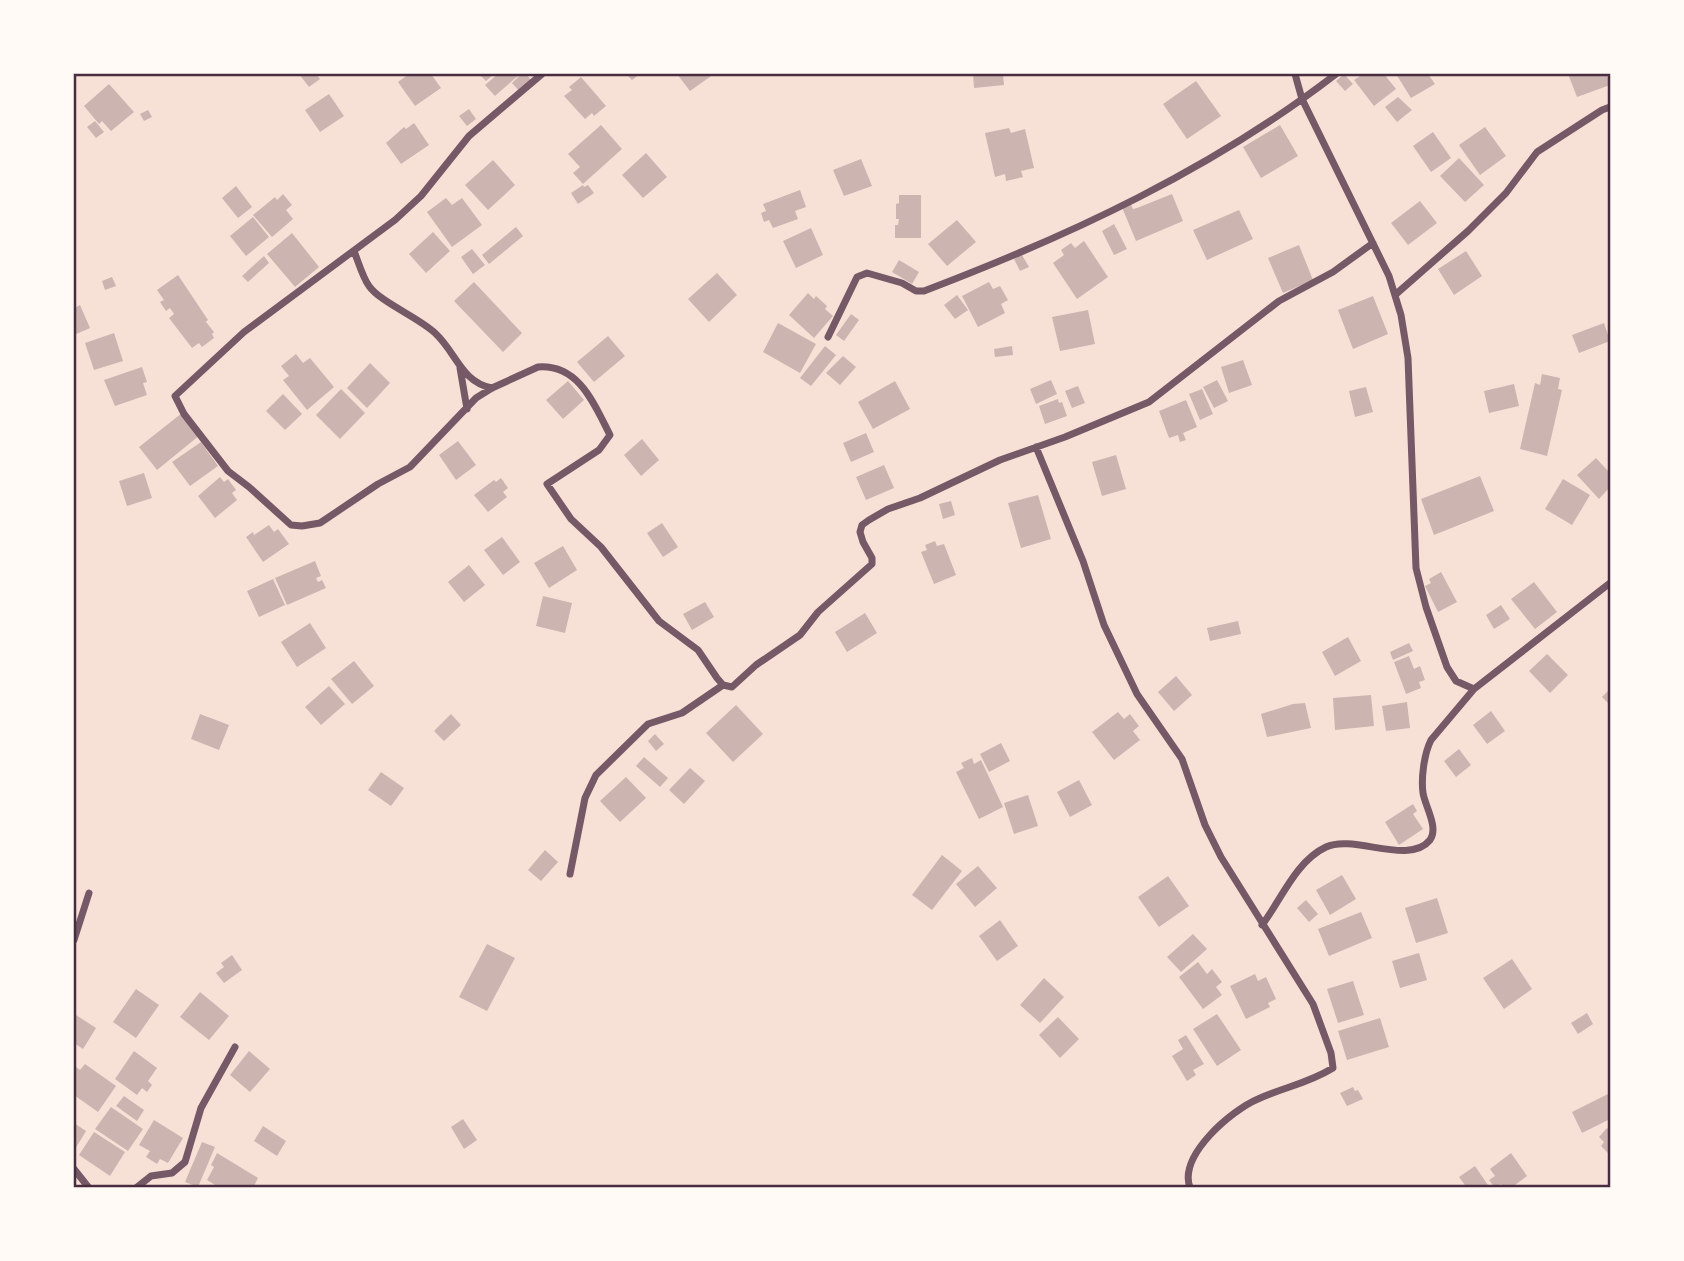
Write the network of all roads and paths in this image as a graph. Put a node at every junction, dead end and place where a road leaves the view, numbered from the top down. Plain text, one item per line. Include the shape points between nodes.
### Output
1 (542, 74) edge
2 (1295, 74) edge
3 (1336, 74) edge
4 (1302, 99) junction
5 (1611, 107) edge
6 (1373, 243) junction
7 (354, 251) junction
8 (1395, 295) junction
9 (828, 337) dead end
10 (460, 368) junction
11 (492, 388) junction
12 (467, 409) junction
13 (1036, 447) junction
14 (1611, 583) edge
15 (723, 685) junction
16 (1474, 689) junction
17 (570, 874) dead end
18 (89, 893) dead end
19 (1262, 925) junction
20 (74, 940) edge
21 (235, 1048) dead end
22 (74, 1168) edge
23 (89, 1188) edge
24 (136, 1188) edge
25 (1190, 1188) edge

1 - 7 street via 469,136 396,220
2 - 4 street
3 - 4 street
4 - 6 street
4 - 9 street via 1181,176 988,267 924,292 867,273 857,277
5 - 8 street via 1537,152 1506,193
6 - 8 street
6 - 13 street via 1333,272 1279,301 1149,402
7 - 10 street via 368,286 437,334
7 - 12 street via 244,332 187,383 175,396 184,414 228,471 291,525 302,526 320,523 410,467
8 - 16 street via 1408,358 1416,568 1447,667 1456,681
10 - 11 street via 478,385
10 - 12 street
11 - 12 street
11 - 15 street via 546,367 574,376 610,435 599,450 547,484 571,519 619,569 659,621 698,650
13 - 15 street via 888,509 862,525 860,532 872,564 818,612 800,635 732,687
13 - 19 street via 1104,625 1137,694 1182,759 1220,857
14 - 16 street
15 - 17 street via 682,713 648,724 596,775 585,798
16 - 19 street via 1427,748 1423,791 1433,832 1430,839 1405,850 1354,843 1327,847 1304,863
18 - 20 street
19 - 25 street via 1313,1004 1334,1068 1257,1099 1231,1116 1197,1148
21 - 24 street via 201,1108 185,1162 172,1173 151,1176
22 - 23 street

